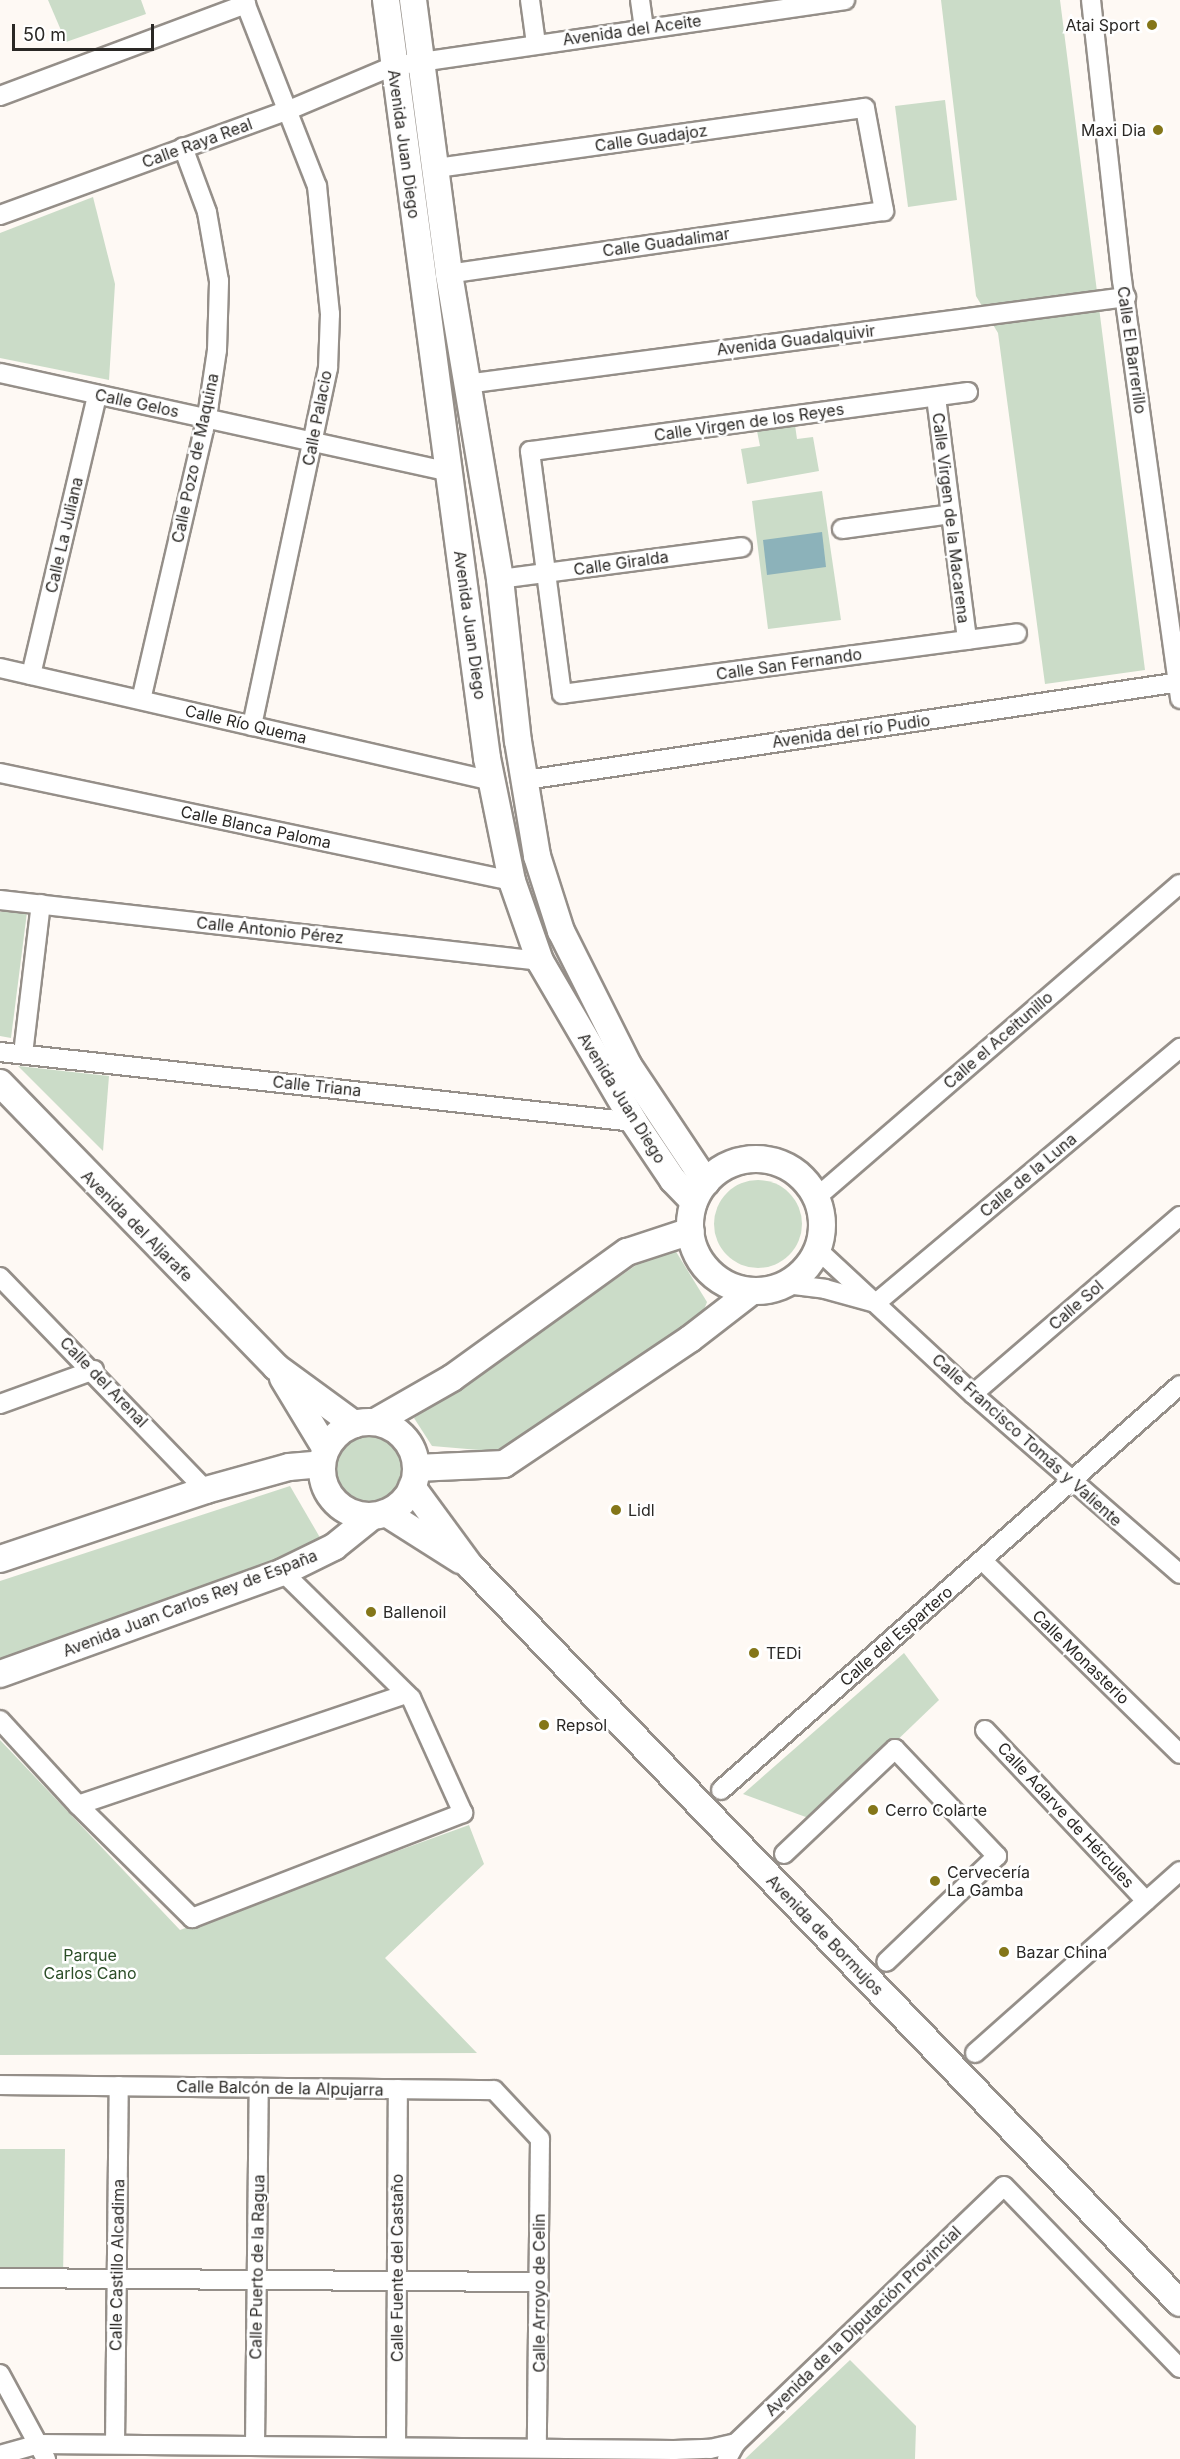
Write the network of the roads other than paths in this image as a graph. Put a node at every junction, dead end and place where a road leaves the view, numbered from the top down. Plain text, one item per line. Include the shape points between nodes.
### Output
1 (386, 0) edge
2 (413, 0) edge
3 (530, 0) edge
4 (640, 0) edge
5 (845, 0) edge
6 (1091, 0) edge
7 (245, 2) edge
8 (747, 7) edge
9 (645, 28) junction
10 (536, 44) junction
11 (419, 61) junction
12 (393, 66) junction
13 (0, 96) edge
14 (288, 110) junction
15 (183, 147) junction
16 (436, 168) junction
17 (884, 211) joint
18 (0, 215) edge
19 (449, 274) junction
20 (1126, 297) junction
21 (0, 373) edge
22 (466, 384) junction
23 (968, 392) dead end
24 (97, 395) junction
25 (936, 397) junction
26 (207, 417) junction
27 (313, 442) junction
28 (449, 472) junction
29 (951, 514) junction
30 (842, 529) dead end
31 (742, 547) dead end
32 (546, 573) junction
33 (500, 579) junction
34 (1017, 633) dead end
35 (967, 640) junction
36 (0, 668) edge
37 (31, 675) junction
38 (1179, 688) edge
39 (141, 700) junction
40 (252, 726) junction
41 (0, 773) edge
42 (526, 780) junction
43 (492, 781) junction
44 (512, 881) junction
45 (1180, 884) edge
46 (0, 900) edge
47 (41, 904) junction
48 (540, 961) junction
49 (1180, 1048) edge
50 (0, 1052) edge
51 (23, 1054) junction
52 (0, 1083) edge
53 (634, 1122) junction
54 (700, 1192) junction
55 (817, 1197) junction
56 (1180, 1216) edge
57 (691, 1231) junction
58 (818, 1250) junction
59 (0, 1277) edge
60 (786, 1284) junction
61 (752, 1291) junction
62 (876, 1303) junction
63 (276, 1367) junction
64 (94, 1370) junction
65 (1180, 1385) edge
66 (973, 1394) junction
67 (0, 1404) edge
68 (365, 1423) junction
69 (324, 1456) junction
70 (414, 1478) junction
71 (1069, 1480) junction
72 (206, 1490) junction
73 (379, 1515) junction
74 (0, 1559) edge
75 (982, 1560) junction
76 (470, 1566) junction
77 (283, 1572) junction
78 (1180, 1574) edge
79 (0, 1674) edge
80 (406, 1694) junction
81 (0, 1720) edge
82 (985, 1730) dead end
83 (1180, 1754) edge
84 (721, 1790) dead end
85 (78, 1805) junction
86 (784, 1854) dead end
87 (1180, 1871) edge
88 (1146, 1900) junction
89 (886, 1962) dead end
90 (975, 2054) dead end
91 (0, 2085) edge
92 (119, 2086) junction
93 (259, 2089) junction
94 (398, 2089) junction
95 (540, 2139) joint
96 (0, 2278) edge
97 (117, 2279) junction
98 (256, 2280) junction
99 (396, 2281) junction
100 (539, 2282) junction
101 (1180, 2303) edge
102 (1180, 2368) edge
103 (0, 2374) edge
104 (115, 2445) junction
105 (255, 2445) junction
106 (396, 2446) junction
107 (537, 2447) junction
108 (731, 2451) edge
109 (43, 2452) edge
110 (0, 2456) edge

1 - 12 street, Avenida Juan Diego
2 - 11 street, Avenida Juan Diego
3 - 10 street
4 - 9 street
5 - 8 street, Avenida del Aceite
6 - 20 street, Calle El Barrerillo
7 - 13 street
7 - 14 street, Calle Palacio
8 - 9 street, Avenida del Aceite
9 - 10 street, Avenida del Aceite
10 - 11 street, Avenida del Aceite
11 - 12 street, Avenida del Aceite
11 - 16 street, Avenida Juan Diego
12 - 14 street, Calle Raya Real
12 - 28 street, Avenida Juan Diego
14 - 15 street, Calle Raya Real
14 - 27 street, Calle Palacio via 317,186 327,261 328,368
15 - 18 street, Calle Raya Real
15 - 26 street, Calle Pozo de Maquina via 207,212 219,281 217,350
16 - 17 street, Calle Guadajoz via 865,108
16 - 19 street, Avenida Juan Diego
17 - 19 street, Calle Guadalimar
19 - 22 street, Avenida Juan Diego
20 - 22 street, Avenida Guadalquivir
20 - 38 street, Calle El Barrerillo
21 - 24 street, Calle Gelos
22 - 33 street, Avenida Juan Diego
23 - 25 street, Calle Virgen de los Reyes
24 - 26 street, Calle Gelos
24 - 37 street, Calle La Juliana
25 - 29 street, Calle Virgen de la Macarena
25 - 32 street, Calle Virgen de los Reyes via 530,451
26 - 27 street, Calle Gelos
26 - 39 street, Calle Pozo de Maquina
27 - 28 street, Calle Gelos
27 - 40 street, Calle Palacio
28 - 43 street, Avenida Juan Diego
29 - 30 street
29 - 35 street, Calle Virgen de la Macarena
31 - 32 street, Calle Giralda
32 - 33 street, Calle Giralda
32 - 35 street, Calle San Fernando via 562,694
33 - 42 street, Avenida Juan Diego
34 - 35 street, Calle San Fernando
36 - 37 street, Calle Río Quema
37 - 39 street, Calle Río Quema
38 - 42 street, Avenida del río Pudio
39 - 40 street, Calle Río Quema
40 - 43 street, Calle Río Quema
41 - 44 street, Calle Blanca Paloma
42 - 54 street, Avenida Juan Diego via 537,856 561,931 628,1065
43 - 44 street, Avenida Juan Diego
44 - 48 street, Avenida Juan Diego
45 - 55 street, Calle el Aceitunillo
46 - 47 street, Calle Antonio Pérez
47 - 48 street, Calle Antonio Pérez
47 - 51 street
48 - 53 street, Avenida Juan Diego
49 - 62 street, Calle de la Luna
50 - 51 street, Calle Triana
51 - 53 street, Calle Triana
52 - 63 street, Avenida del Aljarafe
53 - 54 street, Avenida Juan Diego via 674,1180
54 - 55 street via 723,1167 765,1159 787,1166 804,1179
54 - 57 street
55 - 58 street via 822,1232
56 - 66 street, Calle Sol
57 - 61 street via 704,1265 725,1282
57 - 68 street via 627,1252 449,1380
58 - 60 street via 799,1275
58 - 62 street, Calle Francisco Tomás y Valiente
59 - 64 street, Calle del Arenal
60 - 61 street
60 - 62 street, Calle Francisco Tomás y Valiente via 825,1289
61 - 70 street via 690,1339 504,1464
62 - 66 street, Calle Francisco Tomás y Valiente
63 - 68 street, Avenida del Aljarafe
63 - 69 street, Avenida del Aljarafe
64 - 67 street
64 - 72 street, Calle del Arenal
65 - 71 street, Calle del Espartero
66 - 71 street, Calle Francisco Tomás y Valiente
68 - 69 street via 338,1434
68 - 70 street via 400,1434 409,1444
69 - 72 street
69 - 73 street via 323,1480 340,1507
70 - 73 street via 402,1502
70 - 76 street, Avenida de Bormujos
71 - 75 street, Calle del Espartero
71 - 78 street, Calle Francisco Tomás y Valiente
72 - 74 street
73 - 76 street, Avenida de Bormujos
73 - 77 street, Avenida Juan Carlos Rey de España via 334,1548
75 - 83 street, Calle Monasterio
75 - 84 street, Calle del Espartero
76 - 101 street, Avenida de Bormujos
77 - 79 street, Avenida Juan Carlos Rey de España
77 - 80 street
80 - 85 street
80 - 85 street via 463,1813 192,1918
81 - 85 street
82 - 88 street, Calle Adarve de Hércules
86 - 89 street via 895,1749 997,1856
87 - 88 street
88 - 90 street
91 - 92 street, Calle Balcón de la Alpujarra
92 - 93 street, Calle Balcón de la Alpujarra
92 - 97 street, Calle Castillo Alcadima
93 - 94 street, Calle Balcón de la Alpujarra
93 - 98 street, Calle Puerto de la Ragua
94 - 95 street, Calle Balcón de la Alpujarra via 494,2090
94 - 99 street, Calle Fuente del Castaño
95 - 100 street, Calle Arroyo de Celin
96 - 97 street
97 - 98 street
97 - 104 street, Calle Castillo Alcadima
98 - 99 street
98 - 105 street, Calle Puerto de la Ragua
99 - 100 street
99 - 106 street, Calle Fuente del Castaño
100 - 107 street, Calle Arroyo de Celin
102 - 108 street, Avenida de la Diputación Provincial via 1004,2186
103 - 109 street
104 - 105 street
104 - 109 street
105 - 106 street
106 - 107 street
107 - 108 street
109 - 110 street

